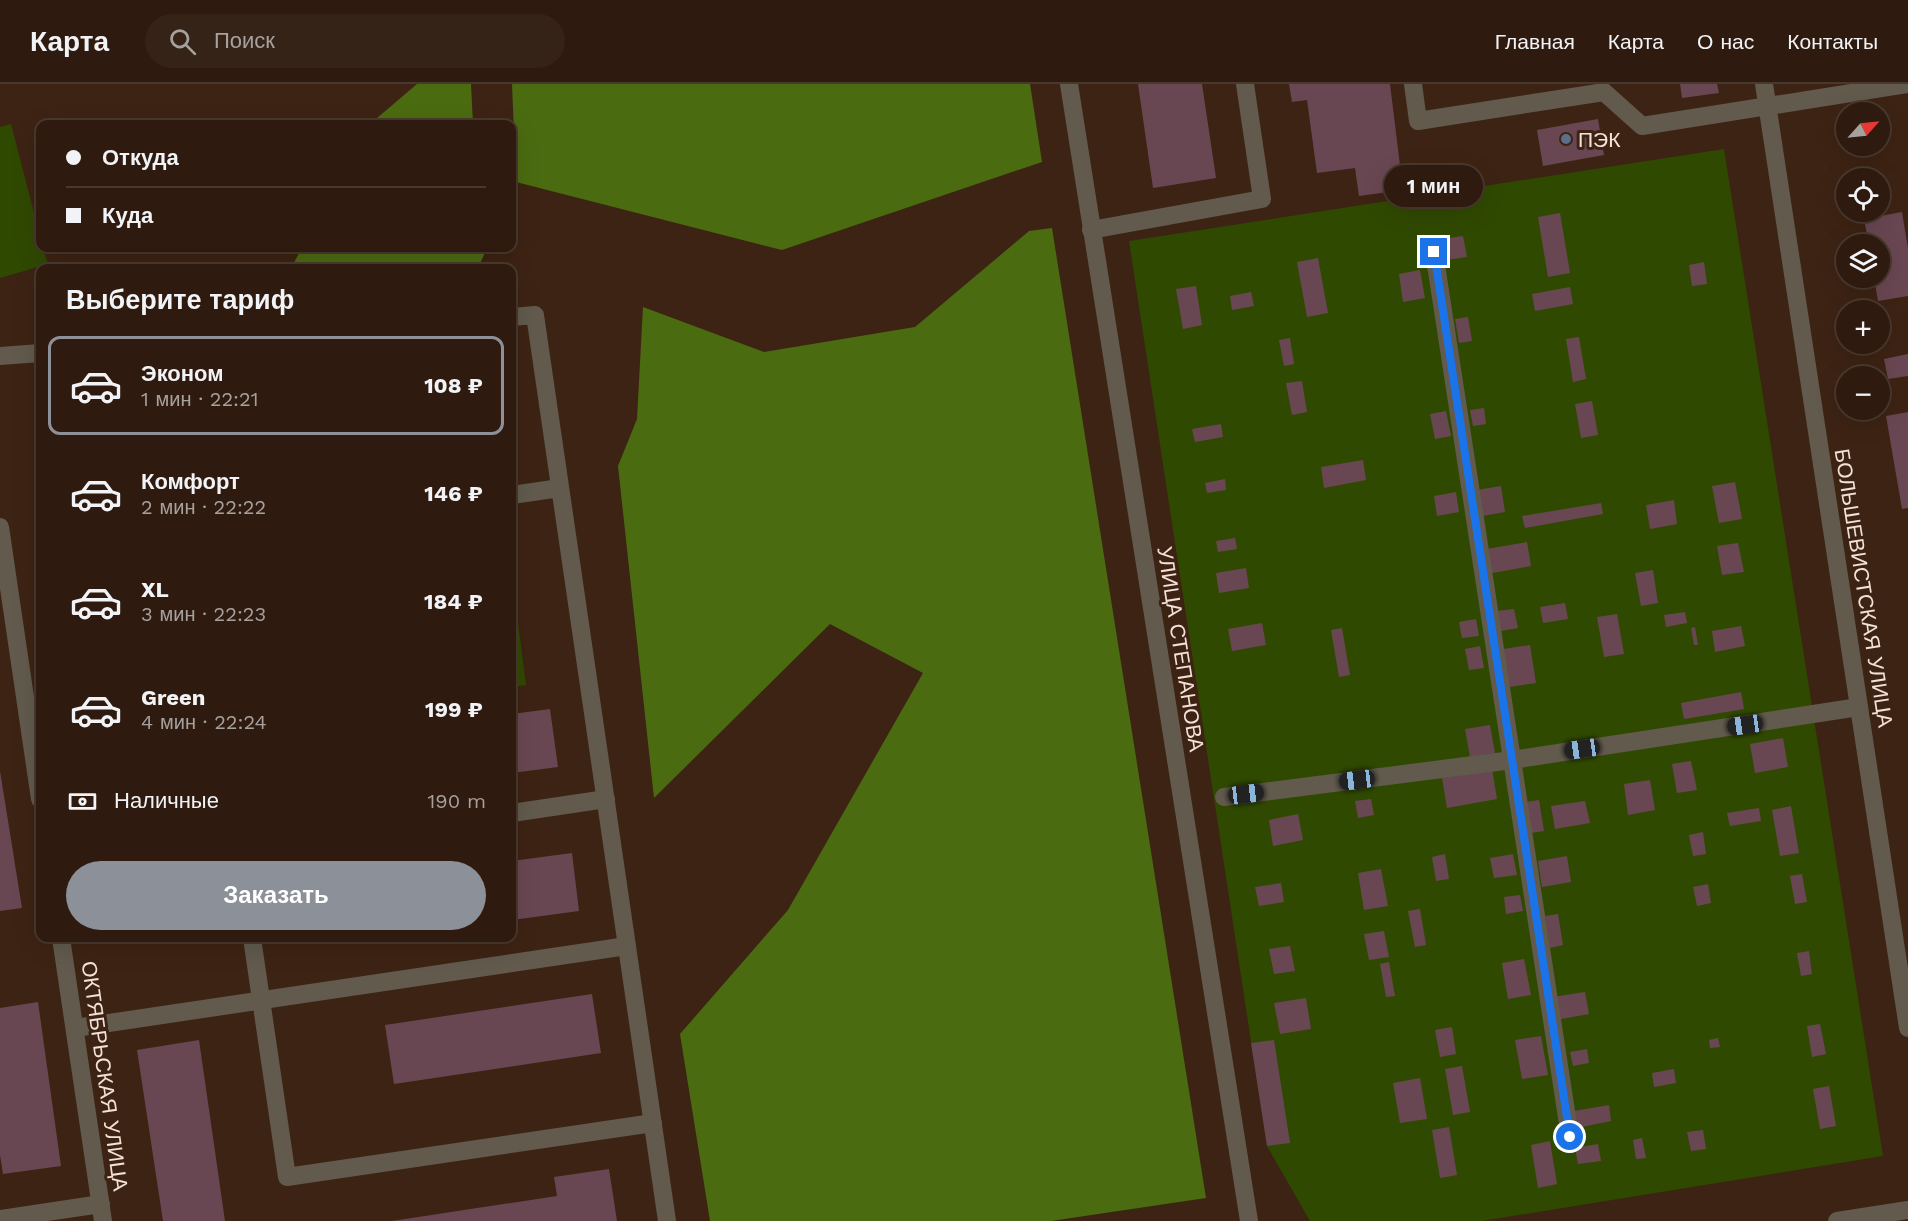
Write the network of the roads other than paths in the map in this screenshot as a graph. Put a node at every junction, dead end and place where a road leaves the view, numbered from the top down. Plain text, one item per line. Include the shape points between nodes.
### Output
1 (1068, 84) edge
2 (1245, 84) edge
3 (1413, 84) edge
4 (1764, 84) edge
5 (1908, 84) edge
6 (1767, 106) junction
7 (1091, 230) junction
8 (1434, 252) dead end
9 (516, 317) edge
10 (36, 353) edge
11 (0, 356) edge
12 (560, 488) junction
13 (516, 494) edge
14 (0, 530) edge
15 (1859, 707) junction
16 (1512, 760) junction
17 (36, 772) edge
18 (1224, 797) dead end
19 (606, 799) junction
20 (516, 812) edge
21 (62, 942) edge
22 (253, 942) edge
23 (627, 946) junction
24 (261, 1001) junction
25 (75, 1028) junction
26 (1908, 1028) edge
27 (653, 1123) junction
28 (1570, 1137) dead end
29 (1908, 1210) edge
30 (102, 1213) edge
31 (0, 1219) edge
32 (667, 1221) edge
33 (1249, 1221) edge
34 (1837, 1221) edge

1 - 7 street, УЛИЦА СТЕПАНОВА
2 - 7 street via 1262,199
3 - 6 street via 1418,121 1604,92 1642,126
4 - 6 street, БОЛЬШЕВИСТСКАЯ УЛИЦА
5 - 6 street
6 - 15 street, БОЛЬШЕВИСТСКАЯ УЛИЦА
7 - 33 street, УЛИЦА СТЕПАНОВА
8 - 16 street
9 - 12 street via 535,315
10 - 11 street
12 - 13 street
12 - 19 street
14 - 17 street
15 - 16 street
15 - 26 street, БОЛЬШЕВИСТСКАЯ УЛИЦА
16 - 18 street
16 - 28 street
19 - 20 street
19 - 23 street
21 - 25 street, ОКТЯБРЬСКАЯ УЛИЦА
22 - 24 street
23 - 24 street
23 - 27 street
24 - 25 street
24 - 27 street via 287,1177
25 - 30 street, ОКТЯБРЬСКАЯ УЛИЦА
27 - 32 street
29 - 34 street
30 - 31 street

